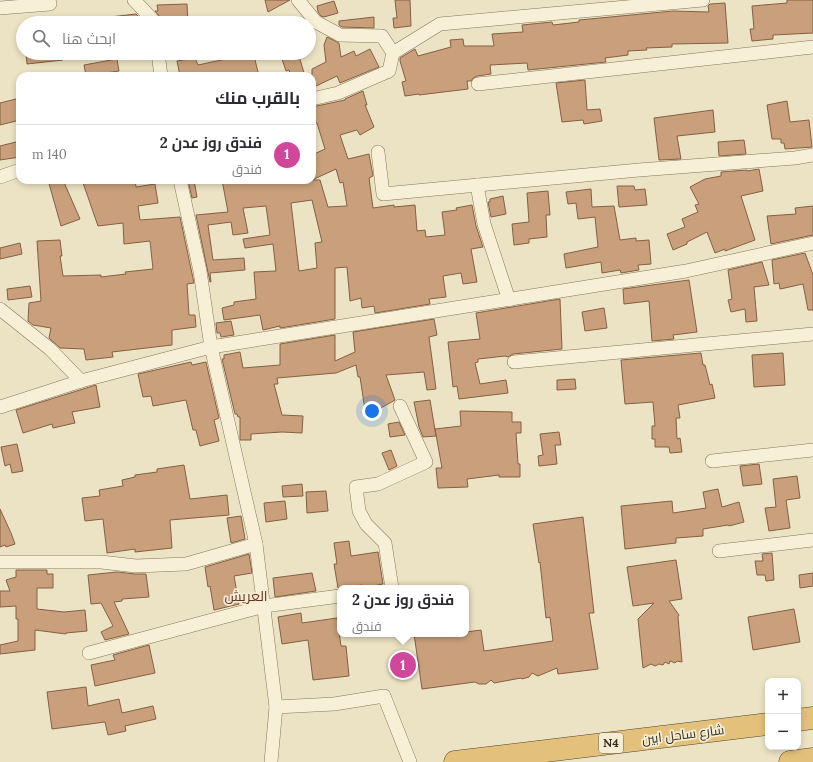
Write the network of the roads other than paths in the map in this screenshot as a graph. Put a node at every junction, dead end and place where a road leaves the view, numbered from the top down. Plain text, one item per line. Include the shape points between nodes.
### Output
1 (49, 0) edge
2 (134, 0) edge
3 (298, 0) edge
4 (703, 0) edge
5 (0, 8) edge
6 (149, 16) edge
7 (311, 16) edge
8 (316, 22) edge
9 (813, 47) edge
10 (392, 53) junction
11 (159, 60) edge
12 (160, 72) edge
13 (478, 84) dead end
14 (316, 98) edge
15 (378, 152) dead end
16 (813, 155) edge
17 (16, 171) edge
18 (0, 177) edge
19 (181, 184) edge
20 (477, 185) junction
21 (813, 243) edge
22 (509, 300) junction
23 (0, 309) edge
24 (813, 334) edge
25 (211, 347) junction
26 (514, 362) dead end
27 (81, 381) junction
28 (400, 406) dead end
29 (0, 407) edge
30 (813, 450) edge
31 (712, 461) dead end
32 (813, 540) edge
33 (256, 544) junction
34 (719, 551) dead end
35 (0, 562) edge
36 (392, 585) edge
37 (337, 596) edge
38 (264, 606) junction
39 (89, 653) dead end
40 (276, 707) junction
41 (813, 718) edge
42 (801, 720) edge
43 (765, 724) edge
44 (813, 759) edge
45 (271, 762) edge
46 (410, 762) edge
47 (455, 762) edge
48 (790, 762) edge

1 - 5 street via 50,4
2 - 6 street
3 - 7 street
4 - 10 street via 440,24
8 - 10 street via 340,35 382,36
9 - 13 street
10 - 14 street via 389,71 338,93
11 - 12 street
15 - 20 street via 383,194
16 - 20 street
17 - 18 street
19 - 25 street via 200,271
20 - 22 street via 484,224
21 - 22 street via 686,272
22 - 25 street
23 - 27 street via 50,349
24 - 26 street
25 - 27 street
25 - 33 street
27 - 29 street
28 - 36 street via 426,462 378,484 356,487 359,511 366,524 385,543
30 - 31 street
32 - 34 street
33 - 35 street via 186,564 136,566 101,562
33 - 38 street
37 - 38 street
38 - 39 street
38 - 40 street
40 - 45 street
40 - 46 street via 334,704 384,696
41 - 42 highway
43 - 47 highway, شارع ساحل ابين / N4
44 - 48 highway

